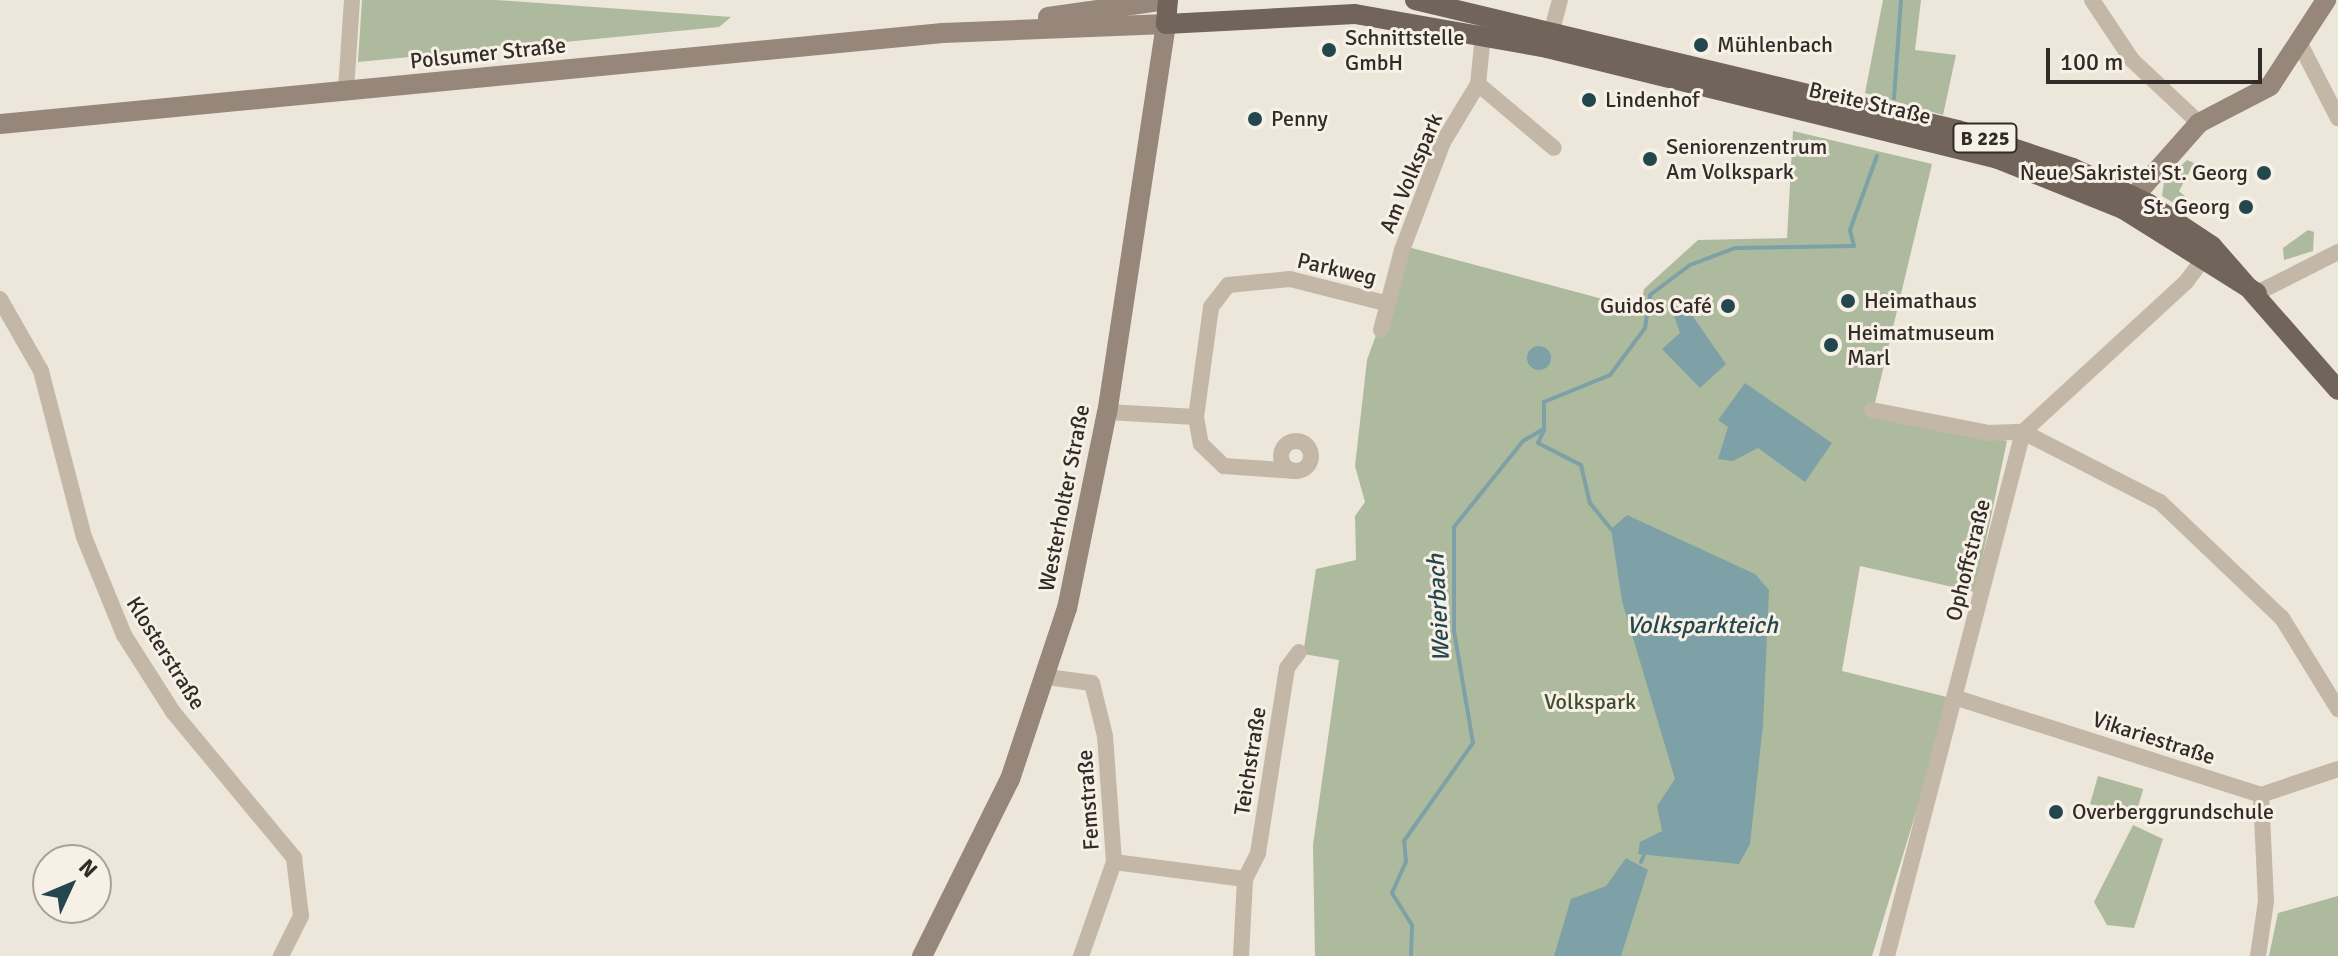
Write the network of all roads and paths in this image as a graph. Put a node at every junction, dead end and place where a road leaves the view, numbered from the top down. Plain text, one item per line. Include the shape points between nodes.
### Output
1 (352, 0) edge
2 (1169, 0) edge
3 (1415, 0) edge
4 (1560, 0) edge
5 (2092, 0) edge
6 (2326, 0) edge
7 (1166, 24) junction
8 (1484, 26) junction
9 (982, 30) junction
10 (1549, 40) junction
11 (2298, 40) junction
12 (1478, 84) junction
13 (346, 90) junction
14 (2338, 118) edge
15 (2199, 123) junction
16 (0, 124) edge
17 (1554, 148) dead end
18 (2127, 202) junction
19 (2208, 252) junction
20 (2338, 252) edge
21 (2257, 293) junction
22 (0, 299) edge
23 (1385, 303) junction
24 (1381, 330) dead end
25 (2338, 390) edge
26 (1872, 410) dead end
27 (1107, 412) junction
28 (1196, 417) junction
29 (2023, 432) junction
30 (1295, 471) dead end
31 (1299, 652) dead end
32 (1047, 677) junction
33 (1957, 698) junction
34 (2338, 709) edge
35 (2338, 769) edge
36 (2261, 795) junction
37 (1114, 862) junction
38 (1245, 879) junction
39 (281, 956) edge
40 (922, 956) edge
41 (1081, 956) edge
42 (1241, 956) edge
43 (1887, 956) edge
44 (2258, 956) edge

1 - 13 street
2 - 7 main road
2 - 9 main road, Polsumer Straße
3 - 8 main road, Breite Straße / B 225
4 - 10 street
5 - 15 street via 2132,60
6 - 11 main road
7 - 8 main road, Breite Straße / B 225 via 1355,14
7 - 9 main road, Polsumer Straße
7 - 27 main road, Westerholter Straße
8 - 10 main road, Breite Straße / B 225
8 - 12 street, Am Volkspark
9 - 13 main road, Polsumer Straße
10 - 18 main road, Breite Straße / B 225 via 2009,162
11 - 14 street
11 - 15 main road via 2270,86
12 - 17 street
12 - 23 street, Am Volkspark via 1443,142
13 - 16 main road, Polsumer Straße
15 - 18 main road
18 - 19 main road, Breite Straße / B 225
19 - 21 main road, Breite Straße / B 225
19 - 29 street
20 - 21 street
21 - 25 main road, B 225
22 - 39 street, Klosterstraße via 41,371 84,537 124,635 173,712 294,858 301,916
23 - 24 street, Am Volkspark
23 - 28 street, Parkweg via 1290,279 1228,285 1211,307
26 - 29 street via 1988,433
27 - 28 street
27 - 32 main road, Westerholter Straße
28 - 30 street, Parkweg via 1201,444 1224,466
29 - 33 street, Ophoffstraße
29 - 34 street via 2160,502 2235,566 2311,654
31 - 38 street, Teichstraße via 1287,668 1258,853
32 - 37 street, Femstraße via 1097,689
32 - 40 main road, Westerholter Straße via 987,832
33 - 36 street, Vikariestraße
33 - 43 street, Ophoffstraße
35 - 36 street
36 - 44 street via 2266,901
37 - 38 street
37 - 41 street, Femstraße
38 - 42 street, Teichstraße

